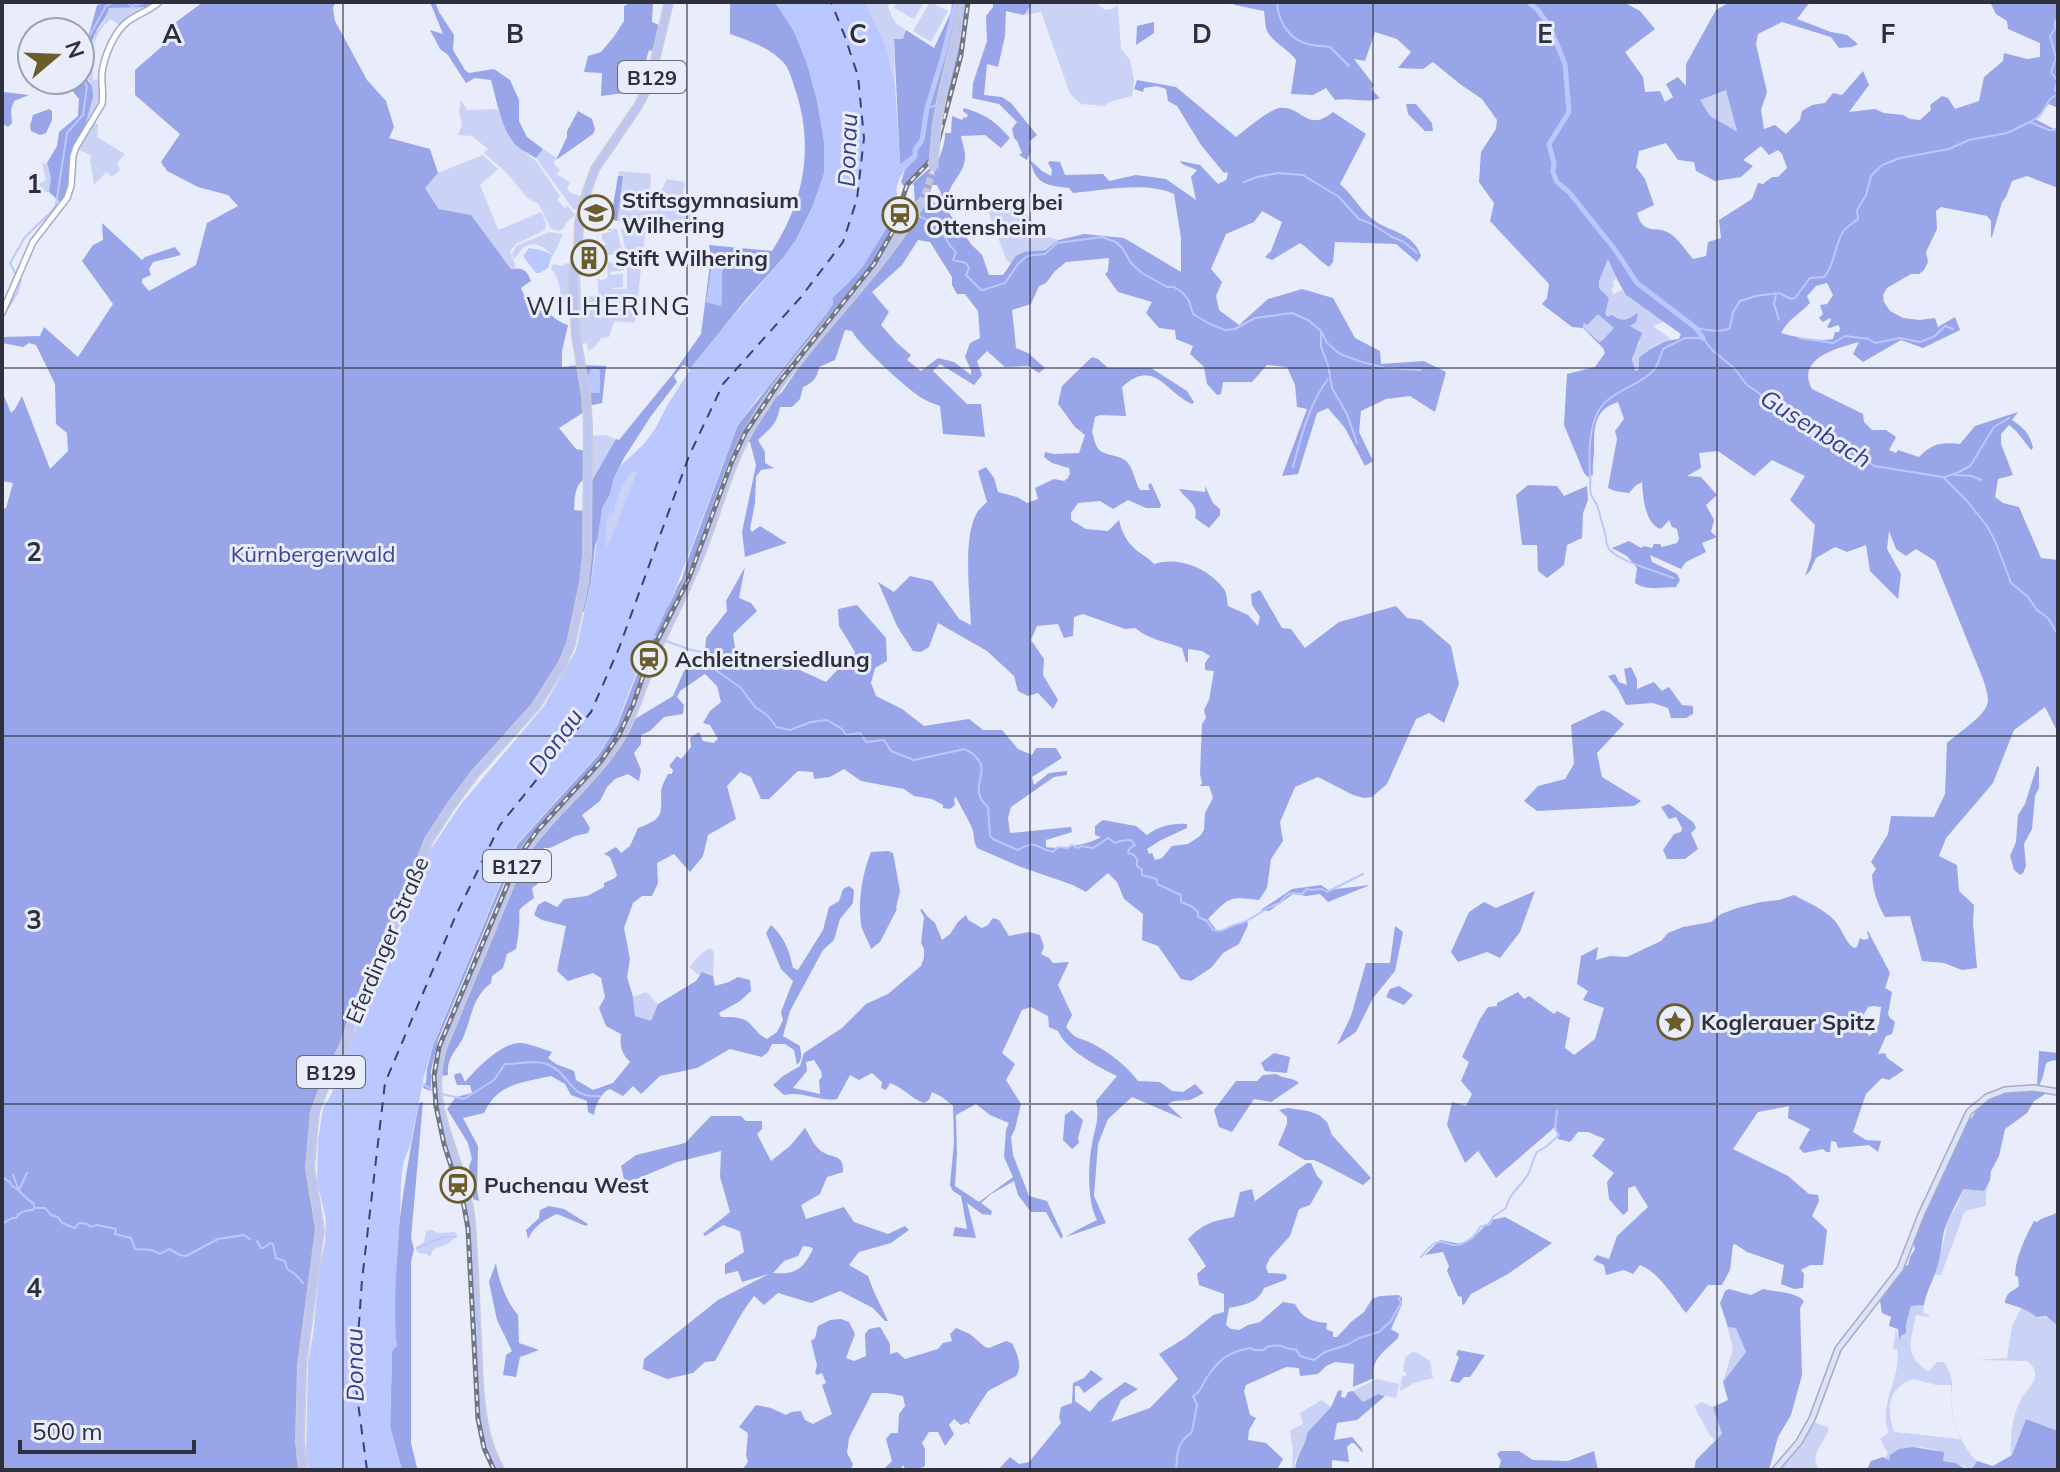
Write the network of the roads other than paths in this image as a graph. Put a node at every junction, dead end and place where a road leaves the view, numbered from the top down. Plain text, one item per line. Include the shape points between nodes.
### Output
1 (159, 2) edge
2 (669, 2) edge
3 (964, 2) edge
4 (932, 171) tunnel mouth
5 (919, 206) tunnel mouth
6 (2, 313) edge
7 (2058, 1092) edge
8 (303, 1470) edge
9 (503, 1470) edge
10 (1775, 1470) edge

1 - 6 street via 117,34 102,71 102,104 74,151 69,194 33,242
2 - 8 main road, Eferdinger Straße / B129 via 650,81 595,169 579,222 573,271 587,404 586,568 571,644 540,700 459,794 429,840 315,1112 310,1168 320,1229 302,1366
3 - 4 main road, bridge via 942,96
5 - 9 main road, B127 via 748,432 630,720 600,767 517,866 443,1043 437,1092 469,1210 484,1430
7 - 10 main road via 2005,1090 1969,1112 1898,1271 1840,1346 1809,1426

